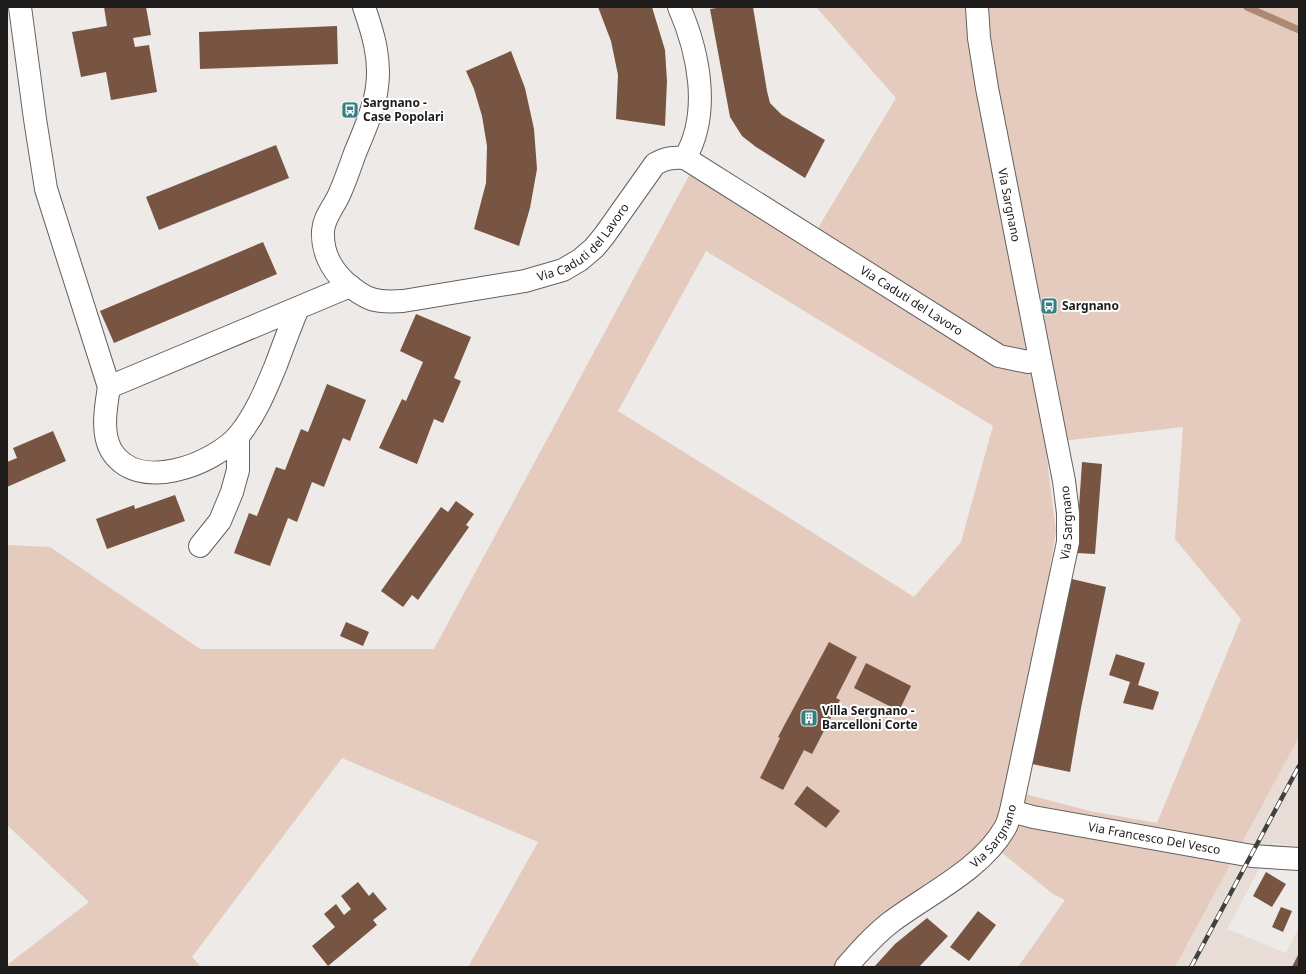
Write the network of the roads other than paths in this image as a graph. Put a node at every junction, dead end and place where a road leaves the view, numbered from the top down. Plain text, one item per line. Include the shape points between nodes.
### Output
1 (20, 7) edge
2 (364, 7) edge
3 (679, 7) edge
4 (977, 7) edge
5 (685, 158) junction
6 (350, 286) junction
7 (298, 308) junction
8 (1039, 357) junction
9 (109, 387) junction
10 (238, 436) junction
11 (200, 546) dead end
12 (1012, 811) junction
13 (1299, 859) edge
14 (846, 967) edge

1 - 9 street via 46,189
2 - 6 street, Via Caduti del Lavoro via 378,61 377,88 368,121 323,230 329,262 336,275
3 - 5 street via 688,26 700,90 699,120 692,146
4 - 8 street, Via Sargnano via 987,88
5 - 6 street, Via Caduti del Lavoro via 665,158 655,164 594,248 563,270 525,281 396,302 373,301
5 - 8 street, Via Caduti del Lavoro via 999,356 1028,362
6 - 7 street
7 - 9 street
7 - 10 street via 263,397
8 - 12 street, Via Sargnano via 1064,481 1068,542
9 - 10 street via 106,436 111,450 120,461 132,468 146,473 164,473 183,468 220,451
10 - 11 street via 238,470 232,492 220,521
12 - 13 street, Via Francesco Del Vesco via 1033,817 1252,856
12 - 14 street, Via Sargnano via 994,843 979,859 891,922 870,940

